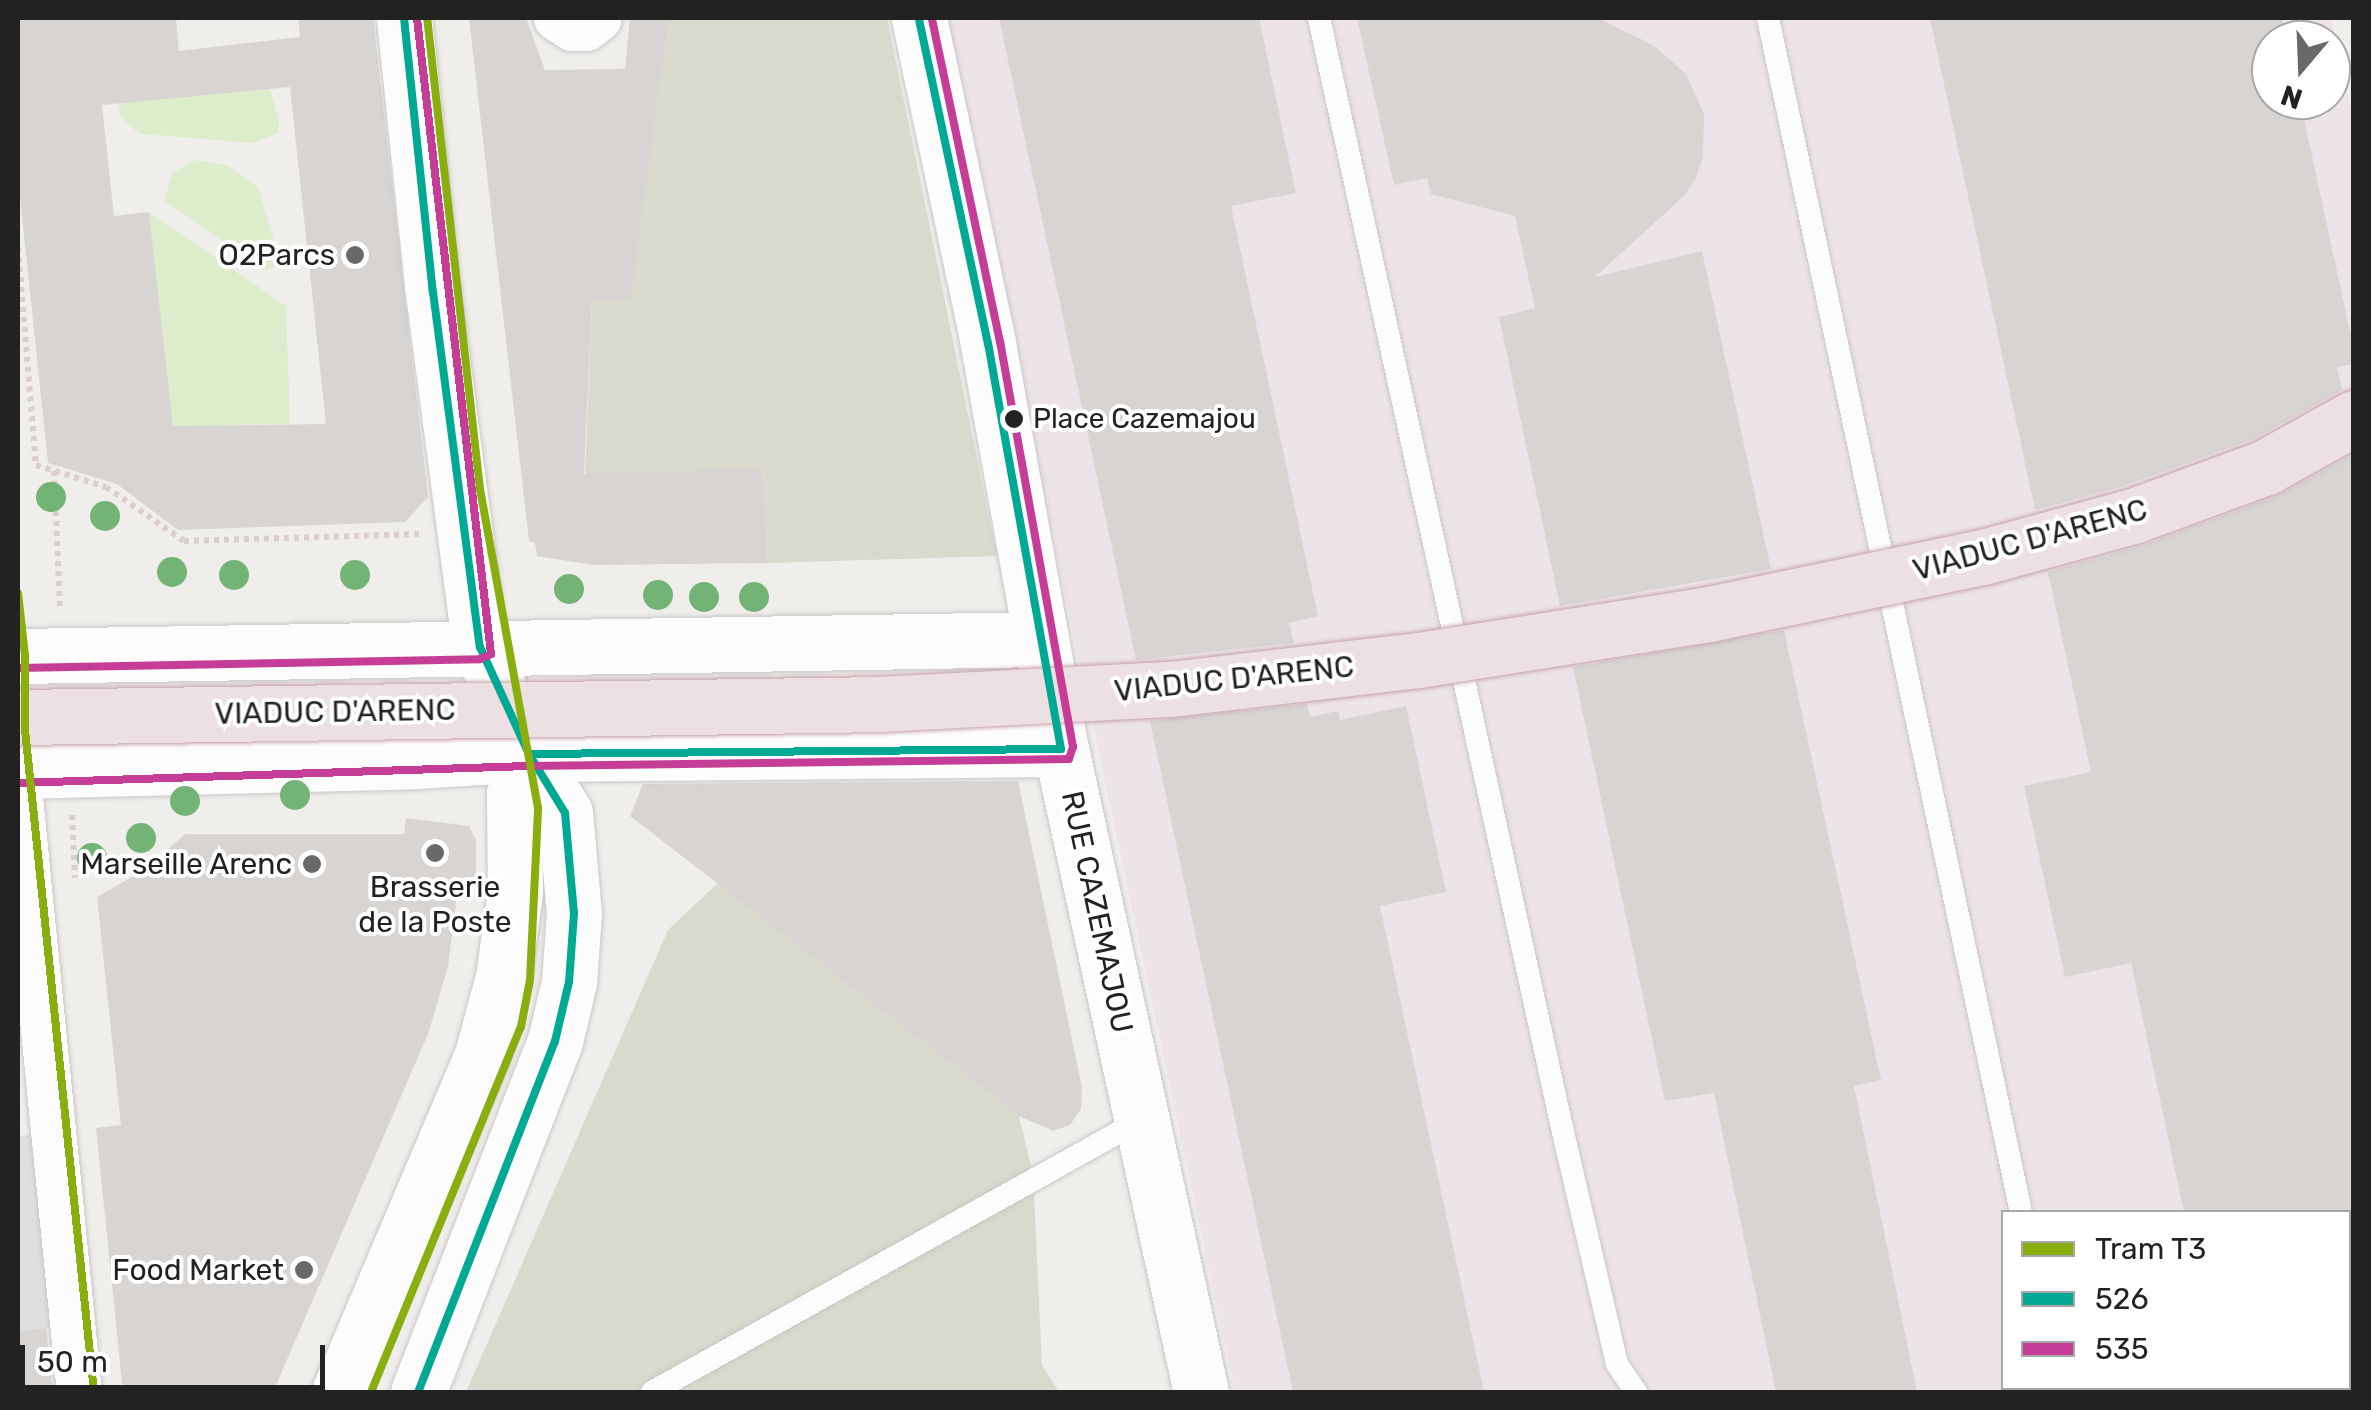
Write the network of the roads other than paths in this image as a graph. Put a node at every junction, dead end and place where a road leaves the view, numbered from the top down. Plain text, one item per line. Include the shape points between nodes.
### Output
1 (404, 18) edge
2 (556, 18) edge
3 (599, 18) edge
4 (919, 18) edge
5 (1319, 18) edge
6 (1768, 18) edge
7 (2354, 418) edge
8 (1040, 639) junction
9 (480, 647) junction
10 (18, 656) edge
11 (18, 718) edge
12 (1062, 749) junction
13 (530, 754) junction
14 (18, 774) edge
15 (1141, 1120) junction
16 (2020, 1210) edge
17 (79, 1392) edge
18 (339, 1392) edge
19 (418, 1392) edge
20 (652, 1392) edge
21 (1201, 1392) edge
22 (1636, 1392) edge

1 - 9 street via 432,292
2 - 3 street via 572,28
4 - 8 street, RUE CAZEMAJOU via 988,344
5 - 22 lane via 1562,1132 1617,1364
6 - 16 lane
7 - 11 highway, VIADUC D'ARENC, bridge via 2266,467 2133,516 1983,557 1709,614 1418,660 1171,689 880,704
8 - 9 street
8 - 12 street, RUE CAZEMAJOU
9 - 10 street
9 - 13 street
12 - 13 street
12 - 15 street, RUE CAZEMAJOU
13 - 14 street
13 - 18 street via 514,794 515,892 503,977 482,1055
13 - 19 street via 565,814 574,913 569,982 555,1041
14 - 17 street
15 - 20 lane
15 - 21 street, RUE CAZEMAJOU

